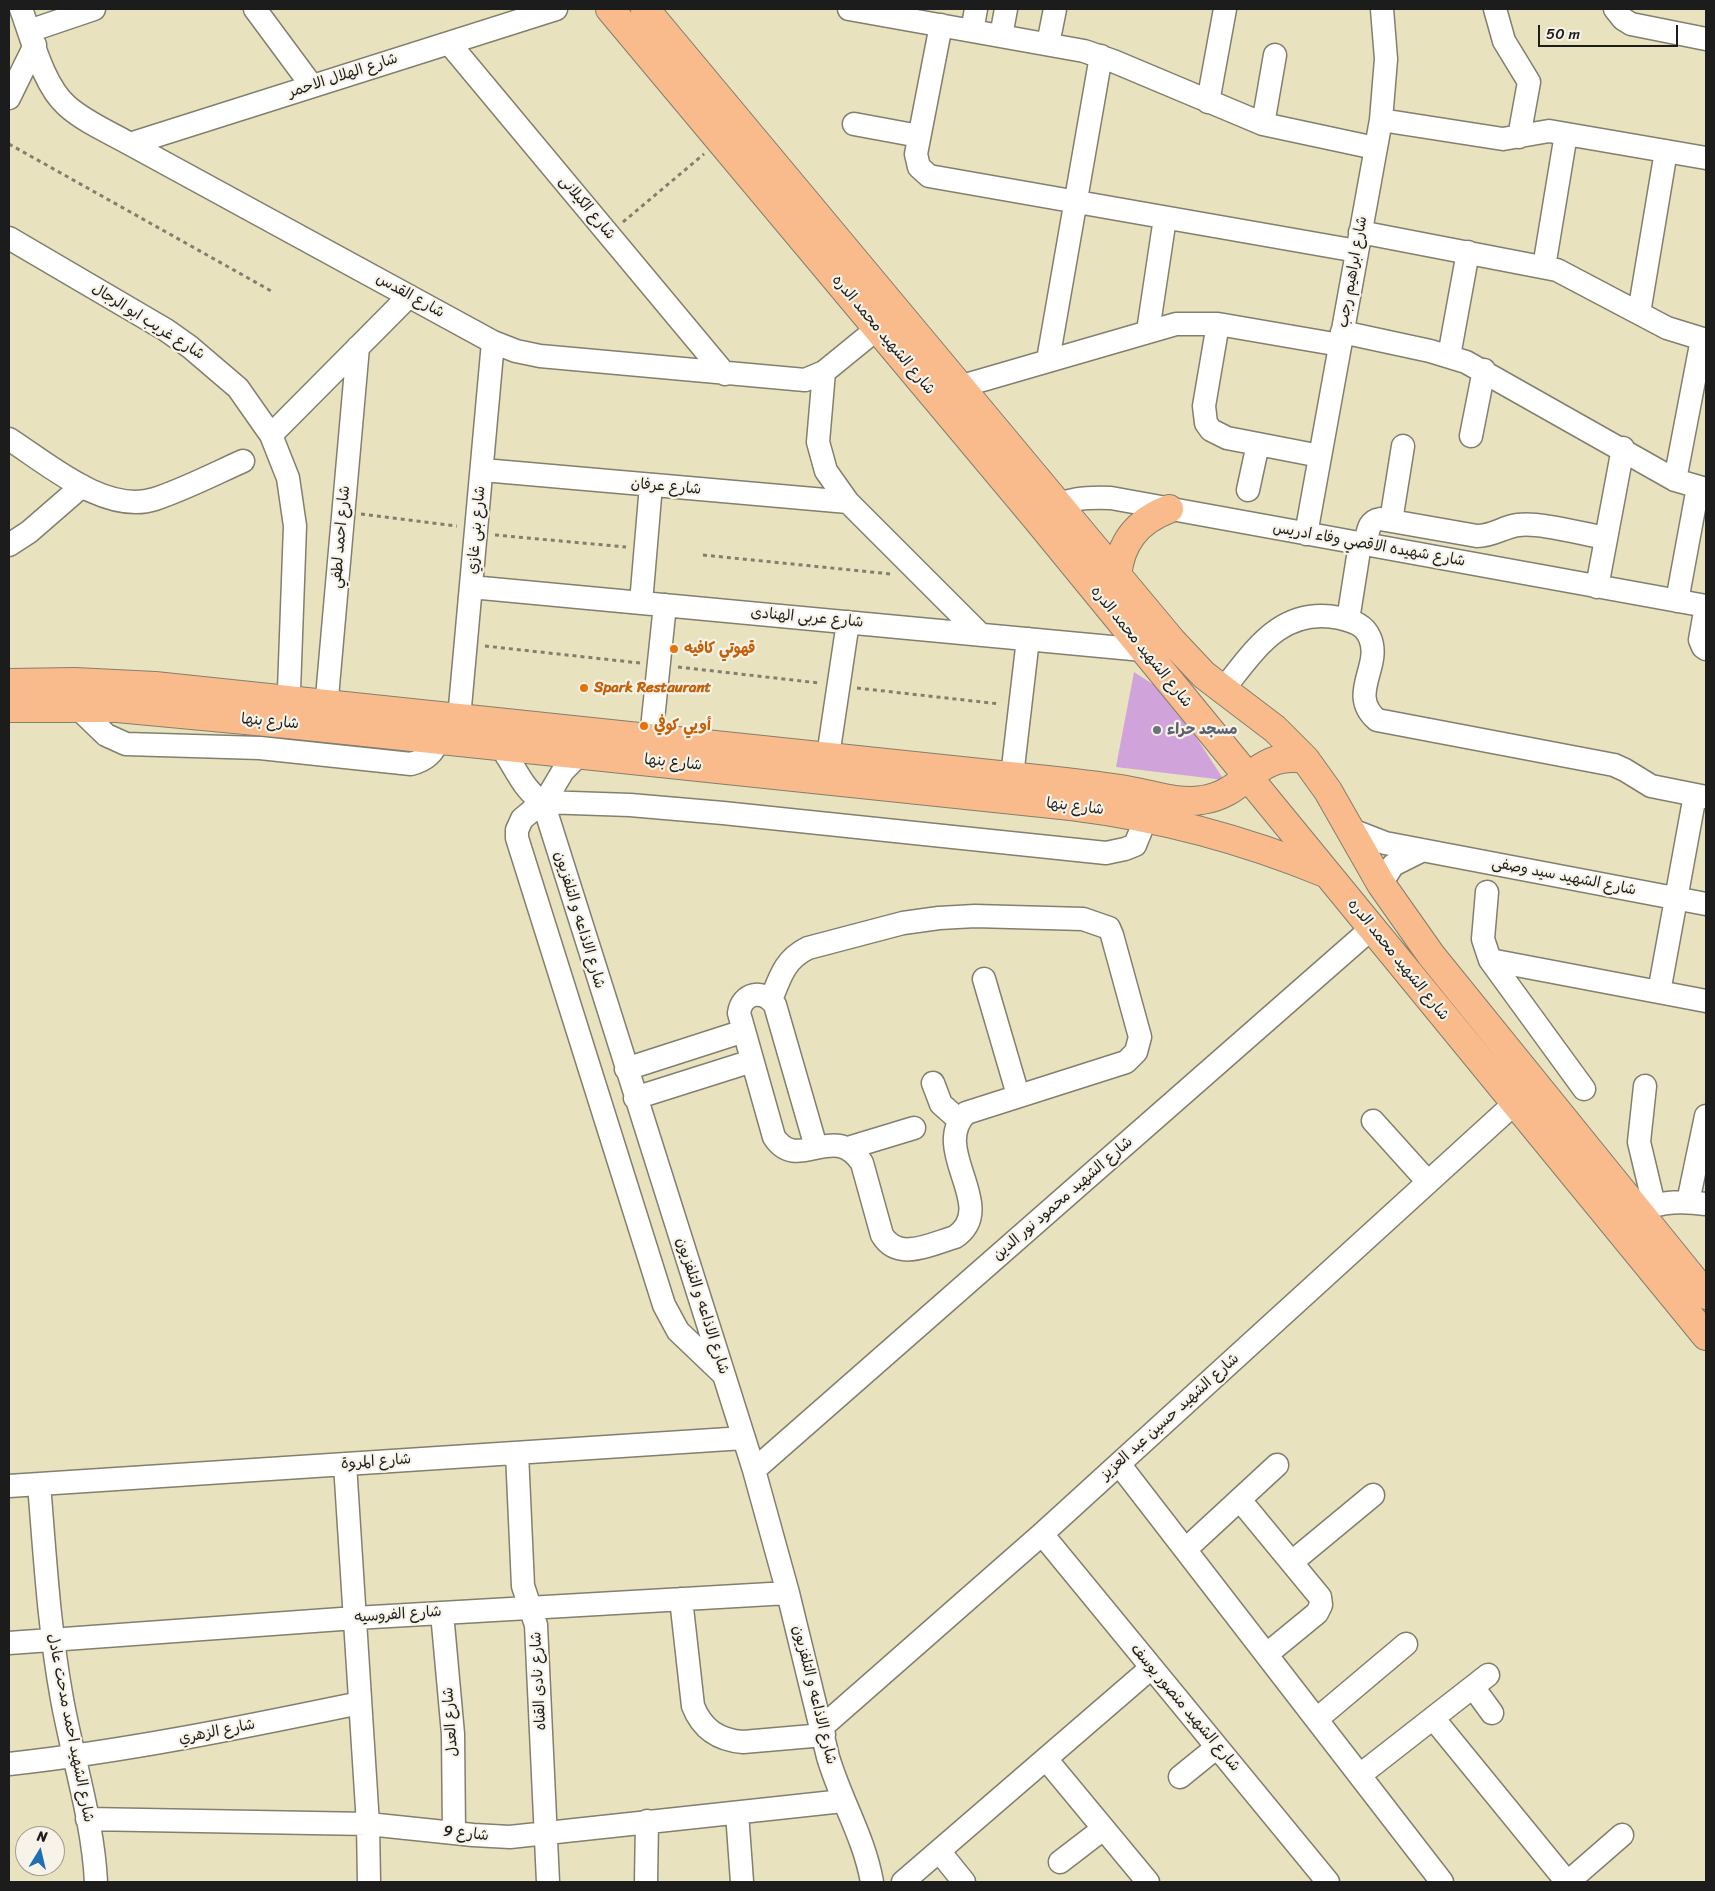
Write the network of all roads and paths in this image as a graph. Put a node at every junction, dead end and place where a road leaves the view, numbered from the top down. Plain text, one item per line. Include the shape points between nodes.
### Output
1 (21, 9) edge
2 (94, 9) edge
3 (255, 9) edge
4 (556, 9) edge
5 (610, 9) edge
6 (645, 9) edge
7 (849, 9) edge
8 (976, 9) edge
9 (1006, 9) edge
10 (1054, 9) edge
11 (1226, 9) edge
12 (1382, 9) edge
13 (1495, 9) edge
14 (1616, 9) edge
15 (941, 25) junction
16 (972, 31) junction
17 (1001, 36) junction
18 (32, 38) junction
19 (1706, 39) edge
20 (449, 42) junction
21 (1048, 44) junction
22 (1275, 55) dead end
23 (1101, 56) junction
24 (312, 86) junction
25 (9, 98) edge
26 (1208, 102) junction
27 (1381, 120) junction
28 (854, 124) dead end
29 (1263, 124) junction
30 (1566, 134) junction
31 (919, 136) junction
32 (1519, 137) junction
33 (720, 141) junction
34 (9, 144) edge
35 (130, 144) junction
36 (1376, 148) junction
37 (1666, 151) junction
38 (1706, 158) edge
39 (1075, 202) junction
40 (1165, 218) junction
41 (609, 234) junction
42 (9, 238) edge
43 (1358, 241) junction
44 (1468, 252) junction
45 (1544, 267) junction
46 (273, 292) dead end
47 (409, 296) junction
48 (1639, 313) junction
49 (1218, 324) junction
50 (878, 328) junction
51 (1148, 331) junction
52 (1341, 338) junction
53 (1704, 340) edge
54 (493, 342) junction
55 (358, 347) junction
56 (1449, 356) junction
57 (1048, 360) junction
58 (1484, 370) junction
59 (824, 372) junction
60 (725, 374) junction
61 (962, 386) junction
62 (272, 434) junction
63 (1471, 436) dead end
64 (9, 439) edge
65 (1258, 444) junction
66 (1403, 446) dead end
67 (1622, 448) junction
68 (1320, 456) junction
69 (243, 461) dead end
70 (483, 470) junction
71 (1675, 480) junction
72 (652, 485) junction
73 (82, 486) junction
74 (1702, 488) edge
75 (1248, 490) dead end
76 (848, 502) junction
77 (1169, 509) junction
78 (1046, 511) junction
79 (343, 512) junction
80 (1391, 521) junction
81 (477, 531) junction
82 (1306, 534) junction
83 (1606, 538) junction
84 (1363, 544) junction
85 (9, 545) edge
86 (646, 549) junction
87 (703, 554) dead end
88 (924, 577) junction
89 (1117, 577) junction
90 (1597, 586) junction
91 (472, 587) junction
92 (1677, 601) junction
93 (641, 603) junction
94 (665, 605) junction
95 (1706, 606) edge
96 (1348, 620) junction
97 (848, 622) junction
98 (981, 635) junction
99 (1028, 639) junction
100 (466, 644) junction
101 (1706, 649) edge
102 (1143, 650) junction
103 (658, 665) junction
104 (9, 683) edge
105 (1222, 690) junction
106 (77, 707) junction
107 (9, 708) edge
108 (289, 712) junction
109 (326, 716) junction
110 (459, 718) junction
111 (439, 738) junction
112 (651, 738) junction
113 (498, 745) junction
114 (581, 754) junction
115 (828, 756) junction
116 (1305, 759) junction
117 (1012, 776) junction
118 (1248, 776) junction
119 (1700, 796) edge
120 (543, 802) junction
121 (1146, 818) junction
122 (1349, 829) junction
123 (1421, 851) junction
124 (1327, 874) junction
125 (1381, 884) junction
126 (1487, 892) dead end
127 (1676, 898) junction
128 (1706, 904) edge
129 (1372, 928) junction
130 (1431, 955) junction
131 (1490, 960) junction
132 (1409, 974) junction
133 (984, 979) dead end
134 (1659, 992) junction
135 (771, 1000) junction
136 (1706, 1001) edge
137 (744, 1031) junction
138 (752, 1061) junction
139 (626, 1069) junction
140 (933, 1082) dead end
141 (1645, 1086) dead end
142 (1584, 1089) dead end
143 (1018, 1095) junction
144 (635, 1098) junction
145 (1515, 1103) junction
146 (1706, 1116) edge
147 (959, 1120) junction
148 (1373, 1121) dead end
149 (914, 1128) dead end
150 (816, 1147) junction
151 (848, 1148) junction
152 (1428, 1182) junction
153 (1697, 1203) edge
154 (1646, 1208) junction
155 (1706, 1295) edge
156 (1706, 1336) edge
157 (723, 1374) junction
158 (744, 1438) junction
159 (517, 1453) junction
160 (345, 1464) junction
161 (1119, 1464) junction
162 (1277, 1465) dead end
163 (754, 1470) junction
164 (39, 1484) junction
165 (9, 1486) edge
166 (1373, 1495) dead end
167 (1240, 1500) junction
168 (1042, 1534) junction
169 (1186, 1549) junction
170 (1292, 1562) junction
171 (788, 1593) junction
172 (681, 1599) junction
173 (529, 1607) junction
174 (442, 1613) junction
175 (355, 1618) junction
176 (51, 1639) junction
177 (9, 1643) edge
178 (1406, 1644) dead end
179 (1267, 1654) junction
180 (1151, 1668) junction
181 (360, 1703) junction
182 (1492, 1712) dead end
183 (1433, 1718) junction
184 (1317, 1719) junction
185 (823, 1731) junction
186 (1217, 1747) junction
187 (73, 1757) junction
188 (1046, 1759) junction
189 (9, 1764) edge
190 (1360, 1775) junction
191 (1180, 1777) dead end
192 (843, 1800) junction
193 (737, 1813) junction
194 (88, 1818) junction
195 (647, 1821) junction
196 (368, 1824) junction
197 (1103, 1828) junction
198 (454, 1832) junction
199 (546, 1833) junction
200 (1622, 1835) dead end
201 (939, 1851) junction
202 (1060, 1862) dead end
203 (96, 1882) edge
204 (369, 1882) edge
205 (548, 1882) edge
206 (646, 1882) edge
207 (742, 1882) edge
208 (872, 1882) edge
209 (903, 1882) edge
210 (964, 1882) edge
211 (1148, 1882) edge
212 (1328, 1882) edge
213 (1442, 1882) edge
214 (1568, 1882) edge

1 - 18 street, شارع القدس
2 - 18 street
3 - 24 street
4 - 20 street, شارع الهلال الاحمر
5 - 33 main road, شارع الشهيد محمد الدره
6 - 61 main road, شارع الشهيد محمد الدره
7 - 15 street
8 - 16 street
9 - 17 street
10 - 21 street
11 - 26 street
12 - 27 street, شارع ابراهيم رجب via 1386,59
13 - 32 street via 1504,42 1529,82
14 - 19 street via 1622,19 1632,24
15 - 16 street
15 - 31 street
16 - 17 street
17 - 21 street
18 - 25 street
18 - 35 street, شارع القدس via 60,99 74,112
20 - 24 street, شارع الهلال الاحمر
20 - 41 street, شارع الكيلانى
21 - 23 street
22 - 29 street
23 - 26 street
23 - 39 street
24 - 35 street, شارع الهلال الاحمر
26 - 29 street
27 - 32 street via 1503,139
27 - 36 street, شارع ابراهيم رجب
28 - 31 street
29 - 36 street
30 - 32 street via 1542,131
30 - 37 street
30 - 45 street
31 - 39 street via 917,161 929,176
33 - 41 path
33 - 50 main road, شارع الشهيد محمد الدره
34 - 46 path
35 - 47 street, شارع القدس
36 - 43 street, شارع ابراهيم رجب
37 - 38 street
37 - 48 street
39 - 40 street
39 - 57 street
40 - 43 street
40 - 51 street
41 - 60 street, شارع الكيلانى
42 - 62 street, شارع غريب ابو الرجال via 166,330 238,388
43 - 44 street
43 - 52 street, شارع ابراهيم رجب
44 - 45 street
44 - 56 street
45 - 48 street via 1569,275
47 - 54 street, شارع القدس
47 - 55 street
48 - 53 street via 1678,333
49 - 51 street via 1190,323
49 - 52 street
49 - 65 street via 1204,406 1206,423 1218,436
50 - 59 street, شارع القدس
50 - 78 main road, شارع الشهيد محمد الدره
51 - 57 street
52 - 56 street
52 - 68 street, شارع ابراهيم رجب
53 - 71 street
54 - 60 street, شارع القدس via 540,356
54 - 70 street, شارع بنى غازي
55 - 62 street
55 - 79 street, شارع احمد لطفي
56 - 58 street
57 - 61 street
58 - 63 street
58 - 67 street
59 - 60 street, شارع القدس via 811,379 798,380
59 - 76 street via 819,450 826,471
61 - 78 main road, شارع الشهيد محمد الدره
62 - 108 street, شارع غريب ابو الرجال via 288,478 295,526
64 - 73 street
65 - 68 street
65 - 75 street
66 - 80 street
67 - 71 street
67 - 83 street
68 - 82 street, شارع ابراهيم رجب
69 - 73 street via 154,500 110,499
70 - 72 street, شارع عرفان
70 - 81 street, شارع بنى غازي
71 - 74 street
72 - 76 street, شارع عرفان
72 - 86 street
73 - 85 street
74 - 92 street
76 - 88 street
77 - 78 street, شارع شهيده الاقصي وفاء ادريس via 1097,497 1083,498
77 - 82 street, شارع شهيده الاقصي وفاء ادريس
77 - 89 main road via 1142,523 1131,534 1118,562
78 - 89 main road, شارع الشهيد محمد الدره
78 - 102 main road, شارع الشهيد محمد الدره
79 - 81 path
79 - 109 street, شارع احمد لطفي
80 - 83 street via 1477,536 1527,525
80 - 84 street via 1380,519 1371,522
81 - 86 path
81 - 91 street, شارع بنى غازي
82 - 84 street, شارع شهيده الاقصي وفاء ادريس
83 - 90 street
84 - 90 street, شارع شهيده الاقصي وفاء ادريس
84 - 96 street
86 - 93 street
87 - 88 path
88 - 98 street
89 - 105 main road, شارع الشهيد محمد الدره via 1187,658
90 - 92 street, شارع شهيده الاقصي وفاء ادريس
91 - 93 street, شارع عربى الهنادى
91 - 100 street, شارع بنى غازي
92 - 95 street, شارع شهيده الاقصي وفاء ادريس
93 - 94 street, شارع عربى الهنادى
94 - 97 street, شارع عربى الهنادى
94 - 103 street
95 - 101 street via 1700,640
96 - 105 street via 1324,615 1309,616 1281,627 1258,646
96 - 119 street via 1365,629 1373,647 1364,697 1370,714 1377,720 1614,766 1651,786
97 - 98 street, شارع عربى الهنادى
97 - 115 street
98 - 99 street, شارع عربى الهنادى
99 - 102 street, شارع عربى الهنادى
99 - 117 street
100 - 103 path
100 - 110 street, شارع بنى غازي
102 - 118 main road, شارع الشهيد محمد الدره
103 - 112 street
104 - 108 main road, شارع بنها via 115,684
105 - 116 main road, شارع الشهيد محمد الدره via 1275,729
106 - 107 main road, شارع بنها
106 - 108 main road, شارع بنها
106 - 111 street via 106,734 126,744 260,748 410,764 436,750
108 - 109 main road, شارع بنها
109 - 110 main road, شارع بنها
109 - 111 main road, شارع بنها
110 - 112 main road, شارع بنها
111 - 113 main road, شارع بنها
112 - 115 main road, شارع بنها
113 - 114 main road, شارع بنها
113 - 120 street, شارع الاذاعه و التلفزيون via 529,792
114 - 120 street via 563,771
114 - 121 main road, شارع بنها via 1071,806
115 - 117 main road, شارع بنها
116 - 118 main road, شارع بنها via 1274,760
116 - 122 main road, شارع الشهيد محمد الدره
117 - 118 main road, شارع بنها via 1118,788 1188,802 1221,796
118 - 124 main road, شارع الشهيد محمد الدره
119 - 127 street
120 - 121 street via 714,812 1106,853 1134,845
120 - 139 street, شارع الاذاعه و التلفزيون
120 - 157 street via 522,819 517,838 664,1305 678,1331
121 - 124 main road, شارع بنها via 1256,846
122 - 123 street, شارع الشهيد سيد وصفى via 1376,840
122 - 125 main road, شارع الشهيد محمد الدره
123 - 125 street via 1393,865
123 - 127 street, شارع الشهيد سيد وصفى
124 - 129 main road, شارع الشهيد محمد الدره
125 - 130 main road, شارع الشهيد محمد الدره
126 - 131 street via 1482,939
127 - 128 street, شارع الشهيد سيد وصفى
127 - 134 street
129 - 132 main road, شارع الشهيد محمد الدره
129 - 163 street, شارع الشهيد محمود نور الدين
130 - 132 main road
130 - 154 main road, شارع الشهيد محمد الدره
131 - 134 street
131 - 142 street
132 - 145 main road, شارع الشهيد محمد الدره
133 - 143 street
134 - 136 street
135 - 137 street via 753,994 743,1001 739,1013
135 - 143 street via 786,964 795,954 902,923 975,916 1083,919 1109,928 1140,1037 1136,1052 1126,1062
135 - 150 street
137 - 138 street
137 - 139 street
138 - 144 street
138 - 150 street via 778,1143 799,1152
139 - 144 street, شارع الاذاعه و التلفزيون
140 - 147 street via 941,1104
141 - 154 street via 1639,1142
143 - 147 street via 973,1109
144 - 157 street, شارع الاذاعه و التلفزيون
145 - 152 street, شارع الشهيد حسين عبد العزيز
145 - 156 main road, شارع الشهيد محمد الدره
146 - 153 street
147 - 151 street via 954,1144 971,1207 970,1221 955,1237 911,1250 893,1248 886,1242 862,1163
148 - 152 street
149 - 151 street
150 - 151 street via 838,1144
152 - 161 street, شارع الشهيد حسين عبد العزيز
153 - 154 street
154 - 155 main road, شارع الشهيد محمد الدره
157 - 158 street, شارع الاذاعه و التلفزيون
158 - 159 street, شارع المروة
158 - 163 street, شارع الاذاعه و التلفزيون
159 - 160 street, شارع المروة
159 - 173 street, شارع نادى القناه via 523,1586
160 - 164 street, شارع المروة
160 - 175 street
161 - 168 street, شارع الشهيد حسين عبد العزيز
161 - 169 street
162 - 167 street
163 - 171 street, شارع الاذاعه و التلفزيون
164 - 165 street, شارع المروة
164 - 176 street, شارع الشهيد احمد مدحت عادل
166 - 170 street
167 - 169 street
167 - 170 street
168 - 180 street, شارع الشهيد منصور يوسف
168 - 185 street, شارع الشهيد حسين عبد العزيز
169 - 179 street
170 - 179 street via 1320,1597 1321,1605 1318,1613
171 - 172 street, شارع الفروسيه
171 - 185 street, شارع الاذاعه و التلفزيون
172 - 173 street, شارع الفروسيه
172 - 185 street via 693,1706 706,1729 730,1741 743,1742
173 - 174 street, شارع الفروسيه
173 - 199 street, شارع نادى القناه via 536,1625
174 - 175 street, شارع الفروسيه
174 - 198 street, شارع العدل via 453,1734
175 - 176 street, شارع الفروسيه
175 - 181 street
176 - 177 street, شارع الفروسيه
176 - 187 street, شارع الشهيد احمد مدحت عادل
178 - 184 street
179 - 184 street
180 - 186 street, شارع الشهيد منصور يوسف
180 - 188 street
181 - 187 street, شارع الزهري
181 - 196 street
182 - 183 street via 1480,1681
183 - 190 street
183 - 214 street
184 - 190 street
185 - 192 street, شارع الاذاعه و التلفزيون via 832,1772
186 - 191 street
186 - 212 street, شارع الشهيد منصور يوسف
187 - 189 street, شارع الزهري
187 - 194 street, شارع الشهيد احمد مدحت عادل
188 - 197 street
188 - 201 street
190 - 213 street
192 - 193 street, شارع 9
192 - 208 street, شارع الاذاعه و التلفزيون via 862,1841
193 - 195 street, شارع 9
193 - 207 street
194 - 196 street, شارع 9
194 - 203 street, شارع الشهيد احمد مدحت عادل
195 - 199 street, شارع 9
195 - 206 street
196 - 198 street, شارع 9
196 - 204 street
197 - 202 street
197 - 211 street
198 - 199 street, شارع 9 via 510,1837
199 - 205 street, شارع نادى القناه
200 - 214 street
201 - 209 street
201 - 210 street

